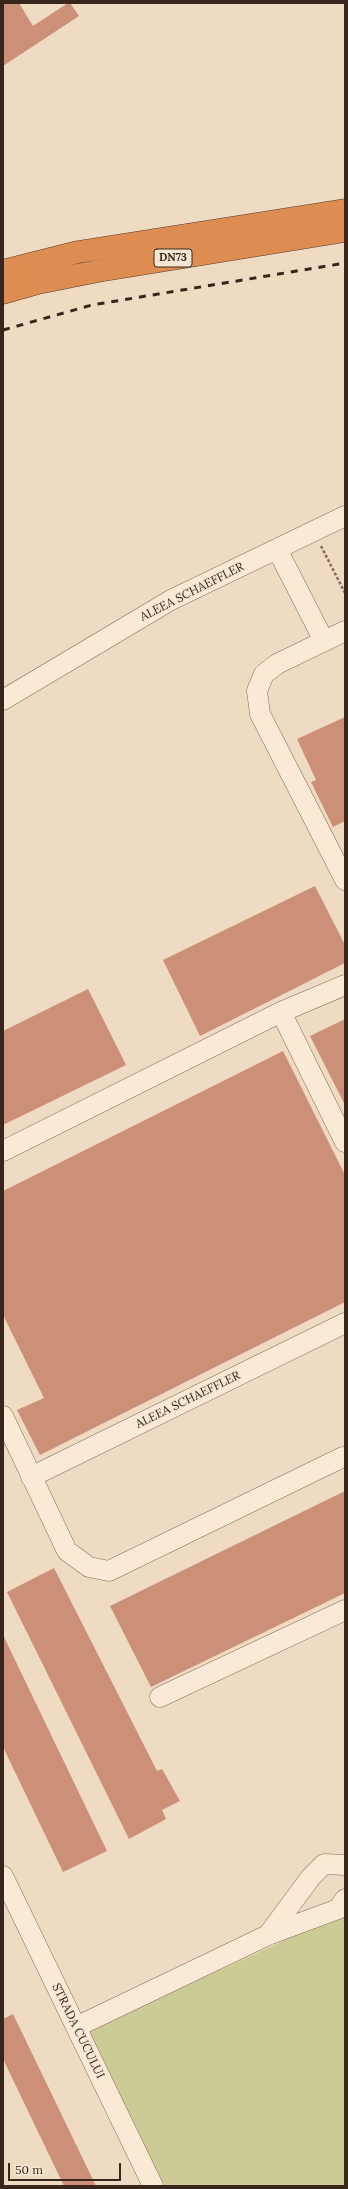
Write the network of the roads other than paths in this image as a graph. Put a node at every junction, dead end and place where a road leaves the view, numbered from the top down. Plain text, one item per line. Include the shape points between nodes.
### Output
1 (345, 210) edge
2 (345, 232) edge
3 (3, 271) edge
4 (3, 293) edge
5 (345, 516) edge
6 (277, 549) junction
7 (345, 630) edge
8 (324, 641) junction
9 (3, 700) edge
10 (345, 880) edge
11 (345, 985) edge
12 (281, 1012) junction
13 (345, 1142) edge
14 (3, 1151) edge
15 (345, 1323) edge
16 (3, 1416) edge
17 (343, 1457) dead end
18 (31, 1477) junction
19 (345, 1610) edge
20 (160, 1697) dead end
21 (345, 1865) edge
22 (3, 1876) edge
23 (345, 1899) edge
24 (268, 1935) junction
25 (76, 2027) junction
26 (154, 2186) edge

1 - 3 highway, DN73 via 78,252
2 - 4 highway, DN73 via 98,271
5 - 6 street, ALEEA SCHAEFFLER
6 - 8 street
6 - 9 street, ALEEA SCHAEFFLER via 171,600
7 - 8 street
8 - 10 street via 277,664 264,674 257,691 260,714
11 - 12 street
12 - 13 street
12 - 14 street
15 - 18 street, ALEEA SCHAEFFLER
16 - 18 street
17 - 18 street via 110,1572 88,1567 67,1551
19 - 20 street
21 - 24 street via 324,1864 311,1877
22 - 25 street, STRADA CUCULUI
23 - 24 street via 338,1909
24 - 25 street
25 - 26 street, STRADA CUCULUI

